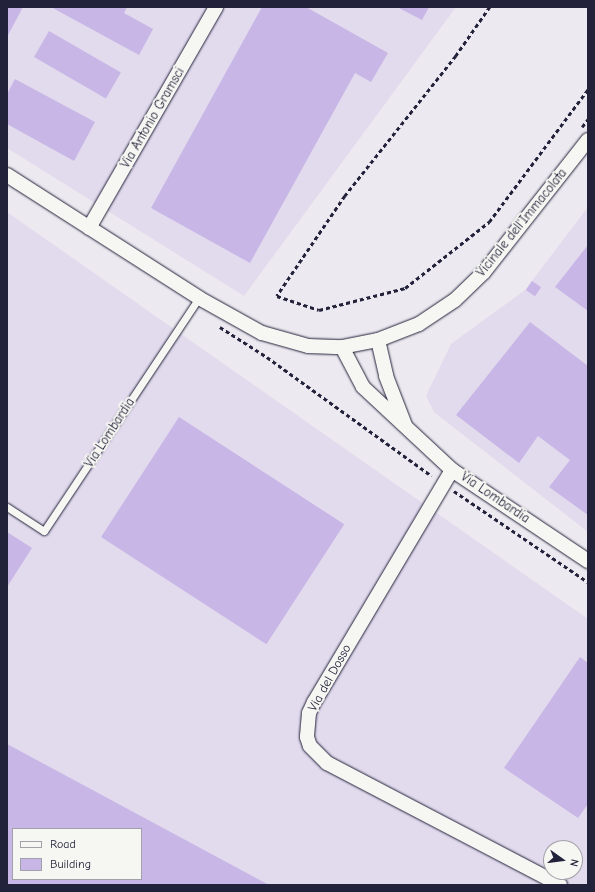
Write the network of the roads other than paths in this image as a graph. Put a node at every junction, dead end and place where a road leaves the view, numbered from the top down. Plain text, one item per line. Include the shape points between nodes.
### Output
1 (216, 7) edge
2 (583, 136) edge
3 (7, 175) edge
4 (89, 228) junction
5 (199, 298) junction
6 (378, 340) junction
7 (342, 347) junction
8 (407, 428) junction
9 (452, 470) junction
10 (7, 508) edge
11 (588, 561) edge
12 (560, 885) edge

1 - 4 street, Via Antonio Gramsci
2 - 6 street, Vicinale dell'Immacolata via 479,277 455,300 419,324
3 - 4 street
4 - 5 street
5 - 7 street via 262,333 308,346
5 - 10 lane, Via Lombardia via 44,531
6 - 7 street, Vicinale dell'Immacolata
6 - 8 street via 386,376
7 - 8 street, Via Lombardia via 363,387
8 - 9 street, Via Lombardia
9 - 11 street, Via Lombardia
9 - 12 street, Via del Dosso via 314,702 309,713 307,736 310,746 327,763

